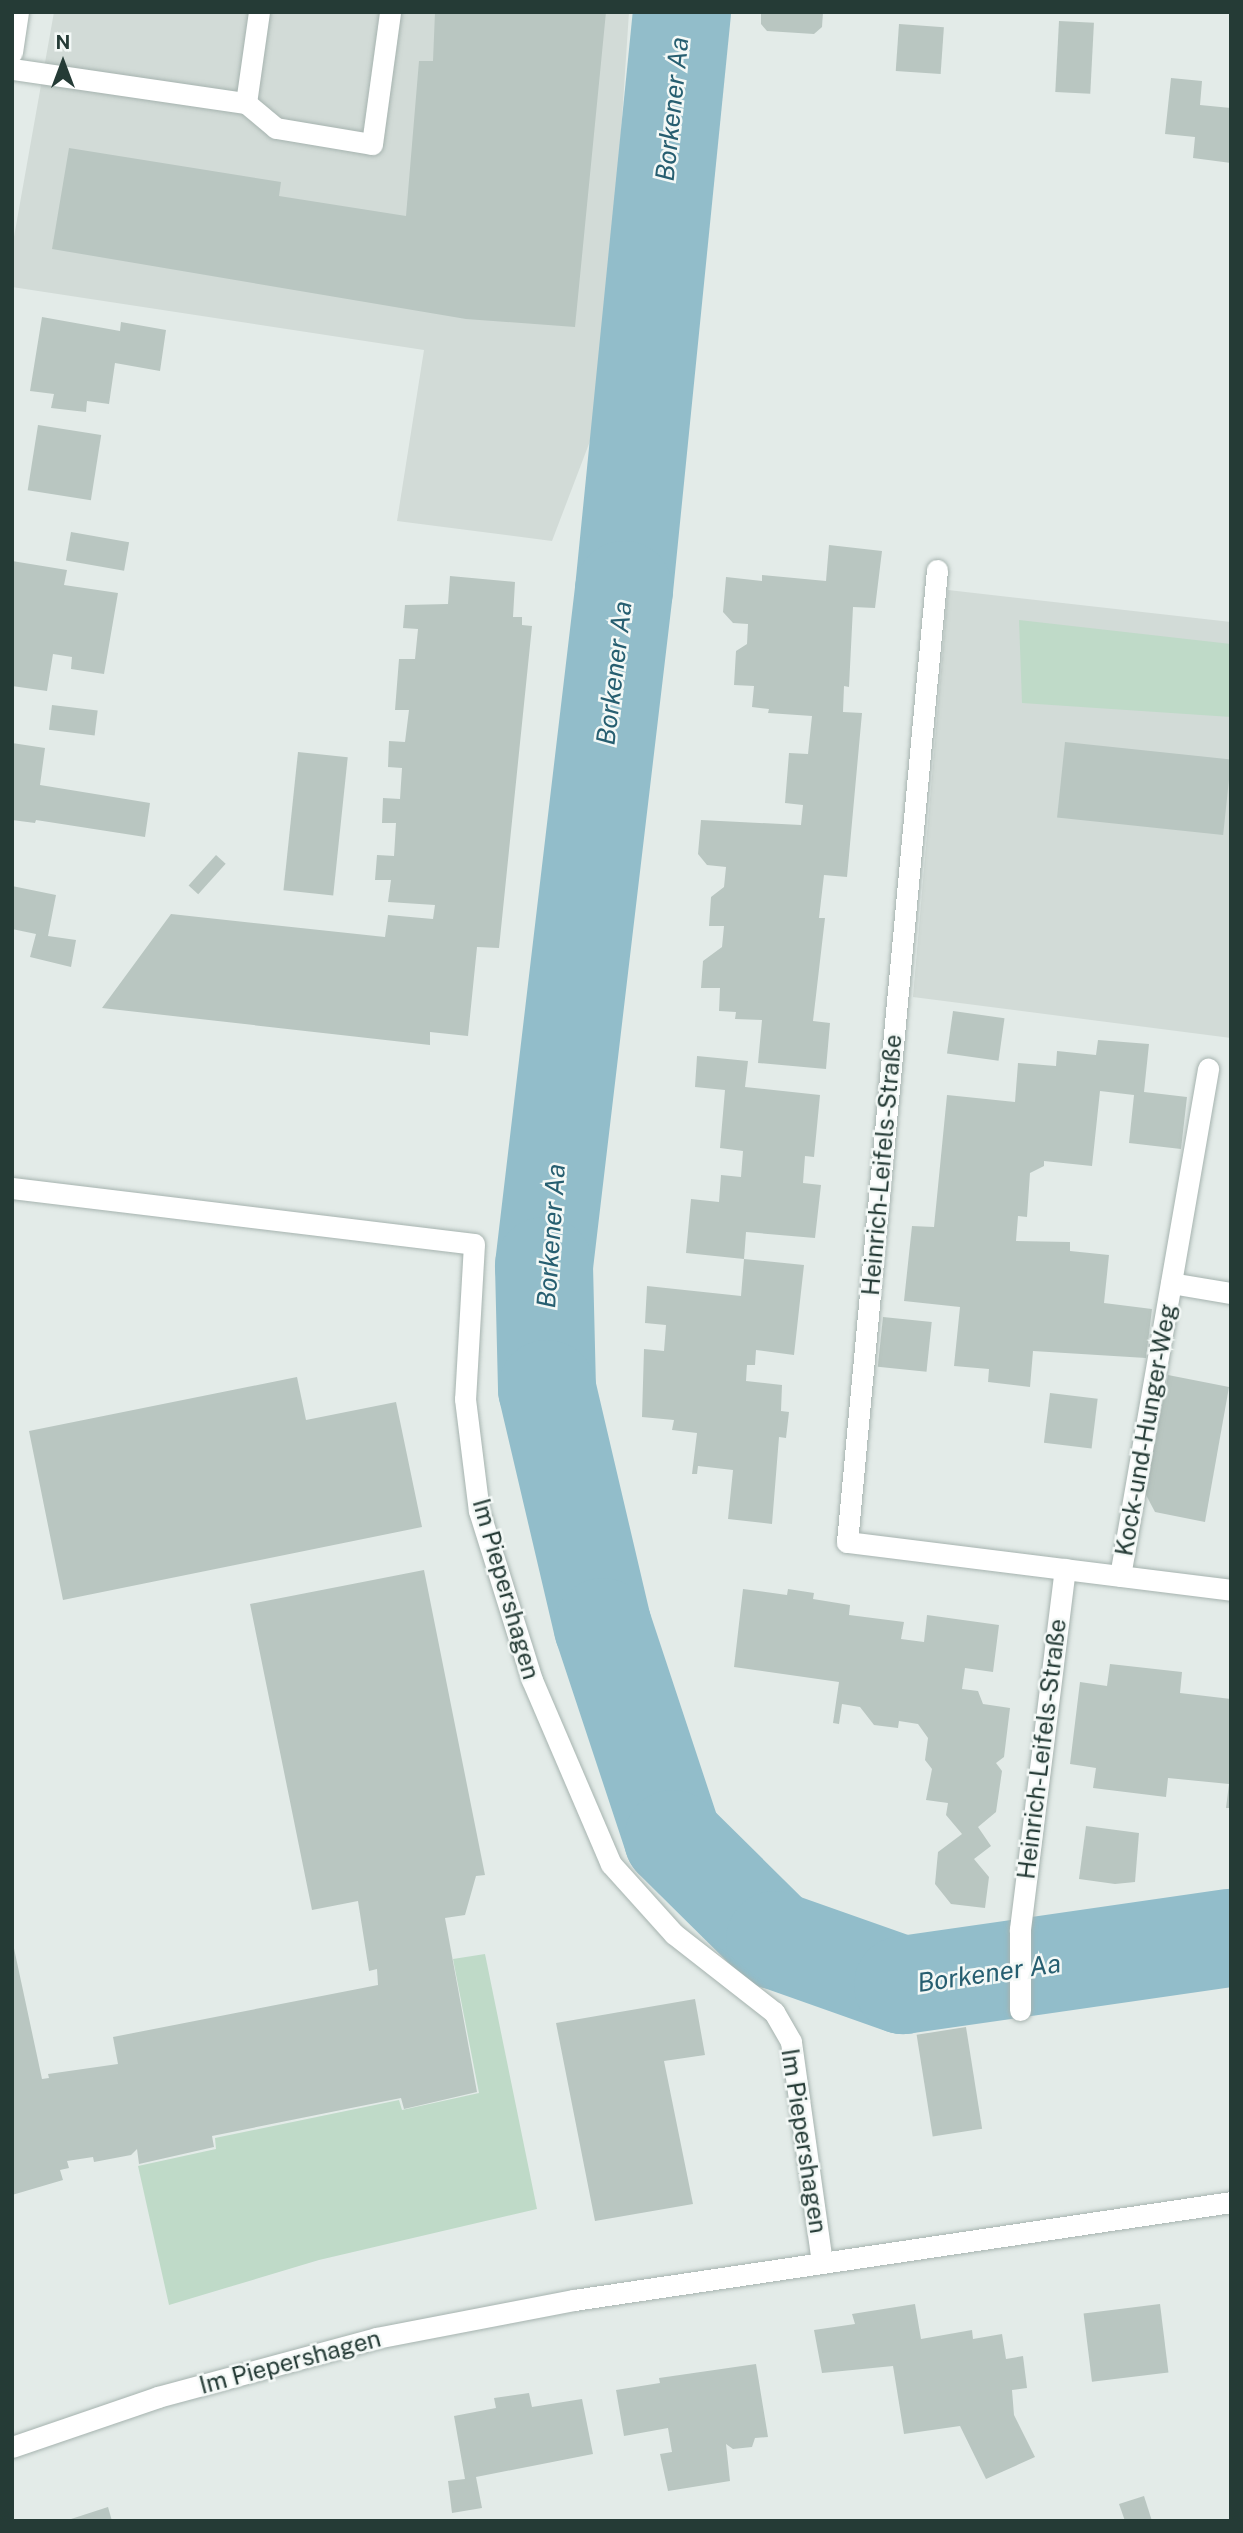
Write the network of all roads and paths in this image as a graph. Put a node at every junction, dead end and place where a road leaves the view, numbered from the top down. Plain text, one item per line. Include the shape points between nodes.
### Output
1 (18, 12) edge
2 (259, 12) edge
3 (390, 12) edge
4 (12, 52) edge
5 (12, 69) edge
6 (246, 103) junction
7 (937, 570) dead end
8 (1208, 1069) dead end
9 (12, 1188) edge
10 (1171, 1283) junction
11 (1231, 1293) edge
12 (1065, 1569) junction
13 (1120, 1576) junction
14 (1231, 1590) edge
15 (1020, 2010) dead end
16 (1231, 2202) edge
17 (822, 2262) junction
18 (12, 2447) edge

1 - 4 street
2 - 6 street
3 - 6 street via 372,144 276,128
5 - 6 street
7 - 12 street, Heinrich-Leifels-Straße via 847,1542
8 - 10 street, Kock-und-Hunger-Weg
9 - 17 street, Im Piepershagen via 474,1244 465,1399 479,1511 532,1680 611,1864 674,1934 774,2012 791,2042
10 - 11 street, Kock-und-Hunger-Weg
10 - 13 street, Kock-und-Hunger-Weg
12 - 13 street, Heinrich-Leifels-Straße
12 - 15 street, Heinrich-Leifels-Straße via 1020,1929
13 - 14 street, Heinrich-Leifels-Straße
16 - 17 street, Im Piepershagen
17 - 18 street, Im Piepershagen via 574,2300 376,2338 158,2396

